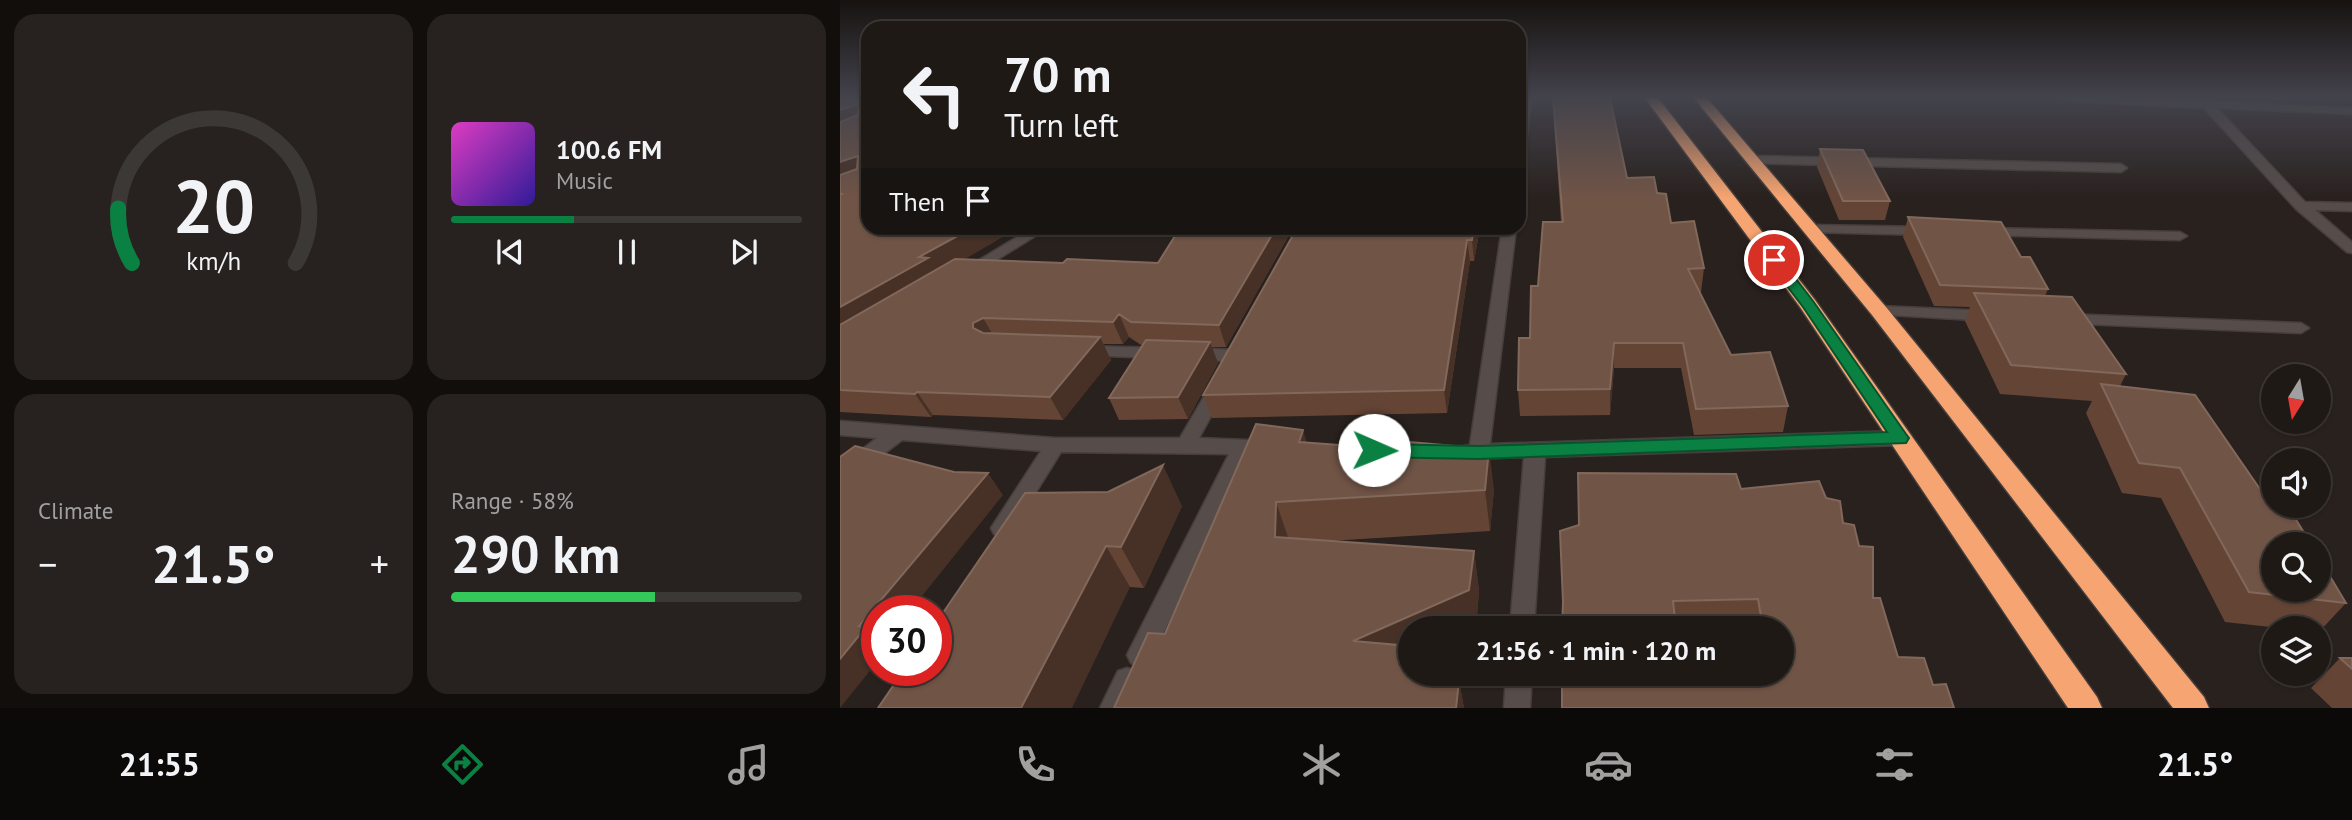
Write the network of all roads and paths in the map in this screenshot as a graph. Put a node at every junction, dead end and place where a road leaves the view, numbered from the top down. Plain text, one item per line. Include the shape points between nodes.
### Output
1 (1676, 131) edge
2 (1728, 131) edge
3 (2232, 131) edge
4 (1752, 160) junction
5 (2122, 168) dead end
6 (2301, 206) junction
7 (2352, 207) edge
8 (1811, 229) junction
9 (1948, 231) edge
10 (1975, 232) edge
11 (1029, 235) edge
12 (1508, 235) edge
13 (2180, 236) dead end
14 (2352, 249) edge
15 (958, 278) edge
16 (1879, 311) junction
17 (2002, 316) edge
18 (2042, 318) edge
19 (2301, 328) dead end
20 (1062, 350) edge
21 (840, 428) edge
22 (897, 433) junction
23 (1900, 438) junction
24 (1055, 445) junction
25 (1186, 445) junction
26 (1242, 448) junction
27 (1284, 449) edge
28 (1535, 450) junction
29 (1451, 452) edge
30 (1479, 452) junction
31 (840, 477) edge
32 (988, 550) edge
33 (1523, 616) edge
34 (1518, 686) edge
35 (1113, 708) edge
36 (1517, 708) edge
37 (2086, 708) edge
38 (2193, 708) edge

1 - 23 highway via 1808,304
2 - 4 highway
3 - 6 street
4 - 5 street
4 - 8 highway
6 - 7 street
6 - 14 street
8 - 9 street
8 - 16 highway
10 - 13 street
11 - 15 street
12 - 30 street
16 - 17 street
16 - 38 highway
18 - 19 street
20 - 25 street via 1238,350
21 - 22 street
22 - 24 street
22 - 31 street
23 - 28 street
23 - 37 highway
24 - 25 street
24 - 32 street
25 - 26 street
26 - 27 street
26 - 35 street
28 - 30 street
28 - 33 street
29 - 30 street
34 - 36 street

